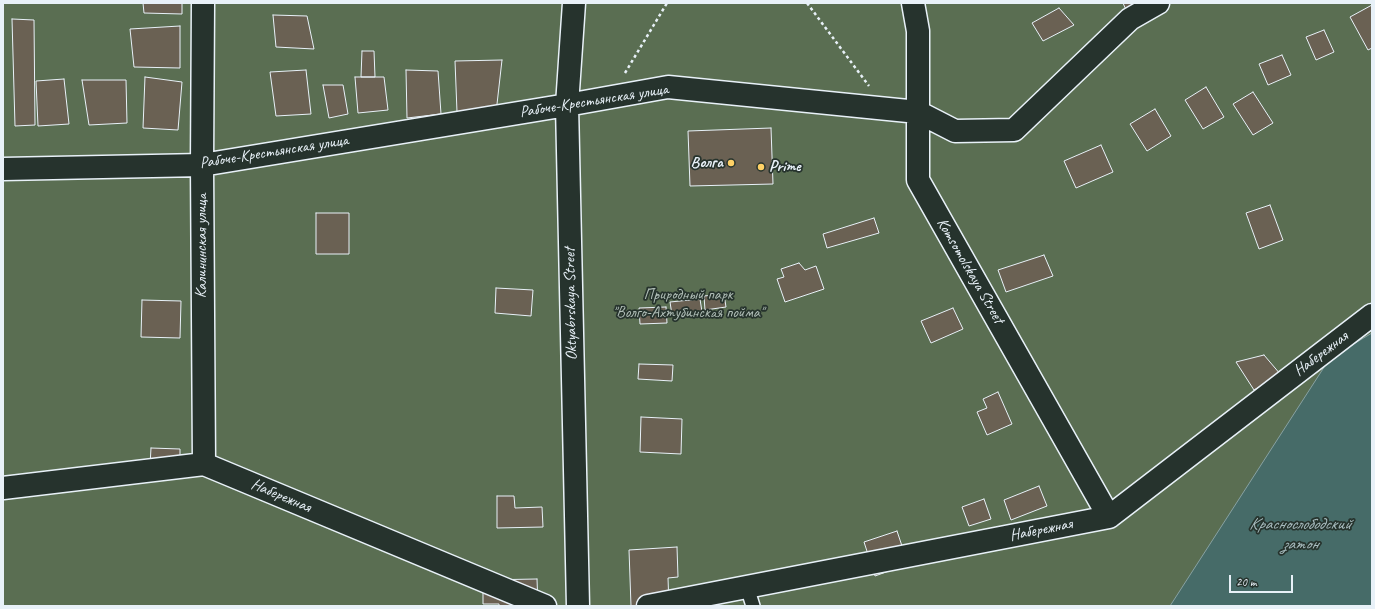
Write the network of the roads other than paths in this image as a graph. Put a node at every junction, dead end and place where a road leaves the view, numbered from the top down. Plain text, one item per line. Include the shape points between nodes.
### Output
1 (203, 3) edge
2 (574, 3) edge
3 (913, 3) edge
4 (1158, 3) edge
5 (567, 105) junction
6 (918, 112) junction
7 (202, 165) junction
8 (3, 169) edge
9 (1372, 315) edge
10 (204, 464) junction
11 (3, 488) edge
12 (1108, 517) junction
13 (750, 596) edge
14 (545, 606) edge
15 (578, 606) edge
16 (648, 606) edge

1 - 7 street, Калининская улица
2 - 5 street, Oktyabrskaya Street
3 - 6 street, Komsomolskaya Street via 918,30
4 - 6 street, Рабоче-Крестьянская улица via 1130,19 1014,130 954,131
5 - 6 street, Рабоче-Крестьянская улица via 668,87
5 - 7 street, Рабоче-Крестьянская улица
5 - 15 street, Oktyabrskaya Street
6 - 12 street, Komsomolskaya Street via 918,180
7 - 8 street, Рабоче-Крестьянская улица
7 - 10 street, Калининская улица
9 - 12 street, Набережная
10 - 11 street, Набережная
10 - 14 street, Набережная
12 - 13 street, Набережная
13 - 16 street, Набережная

